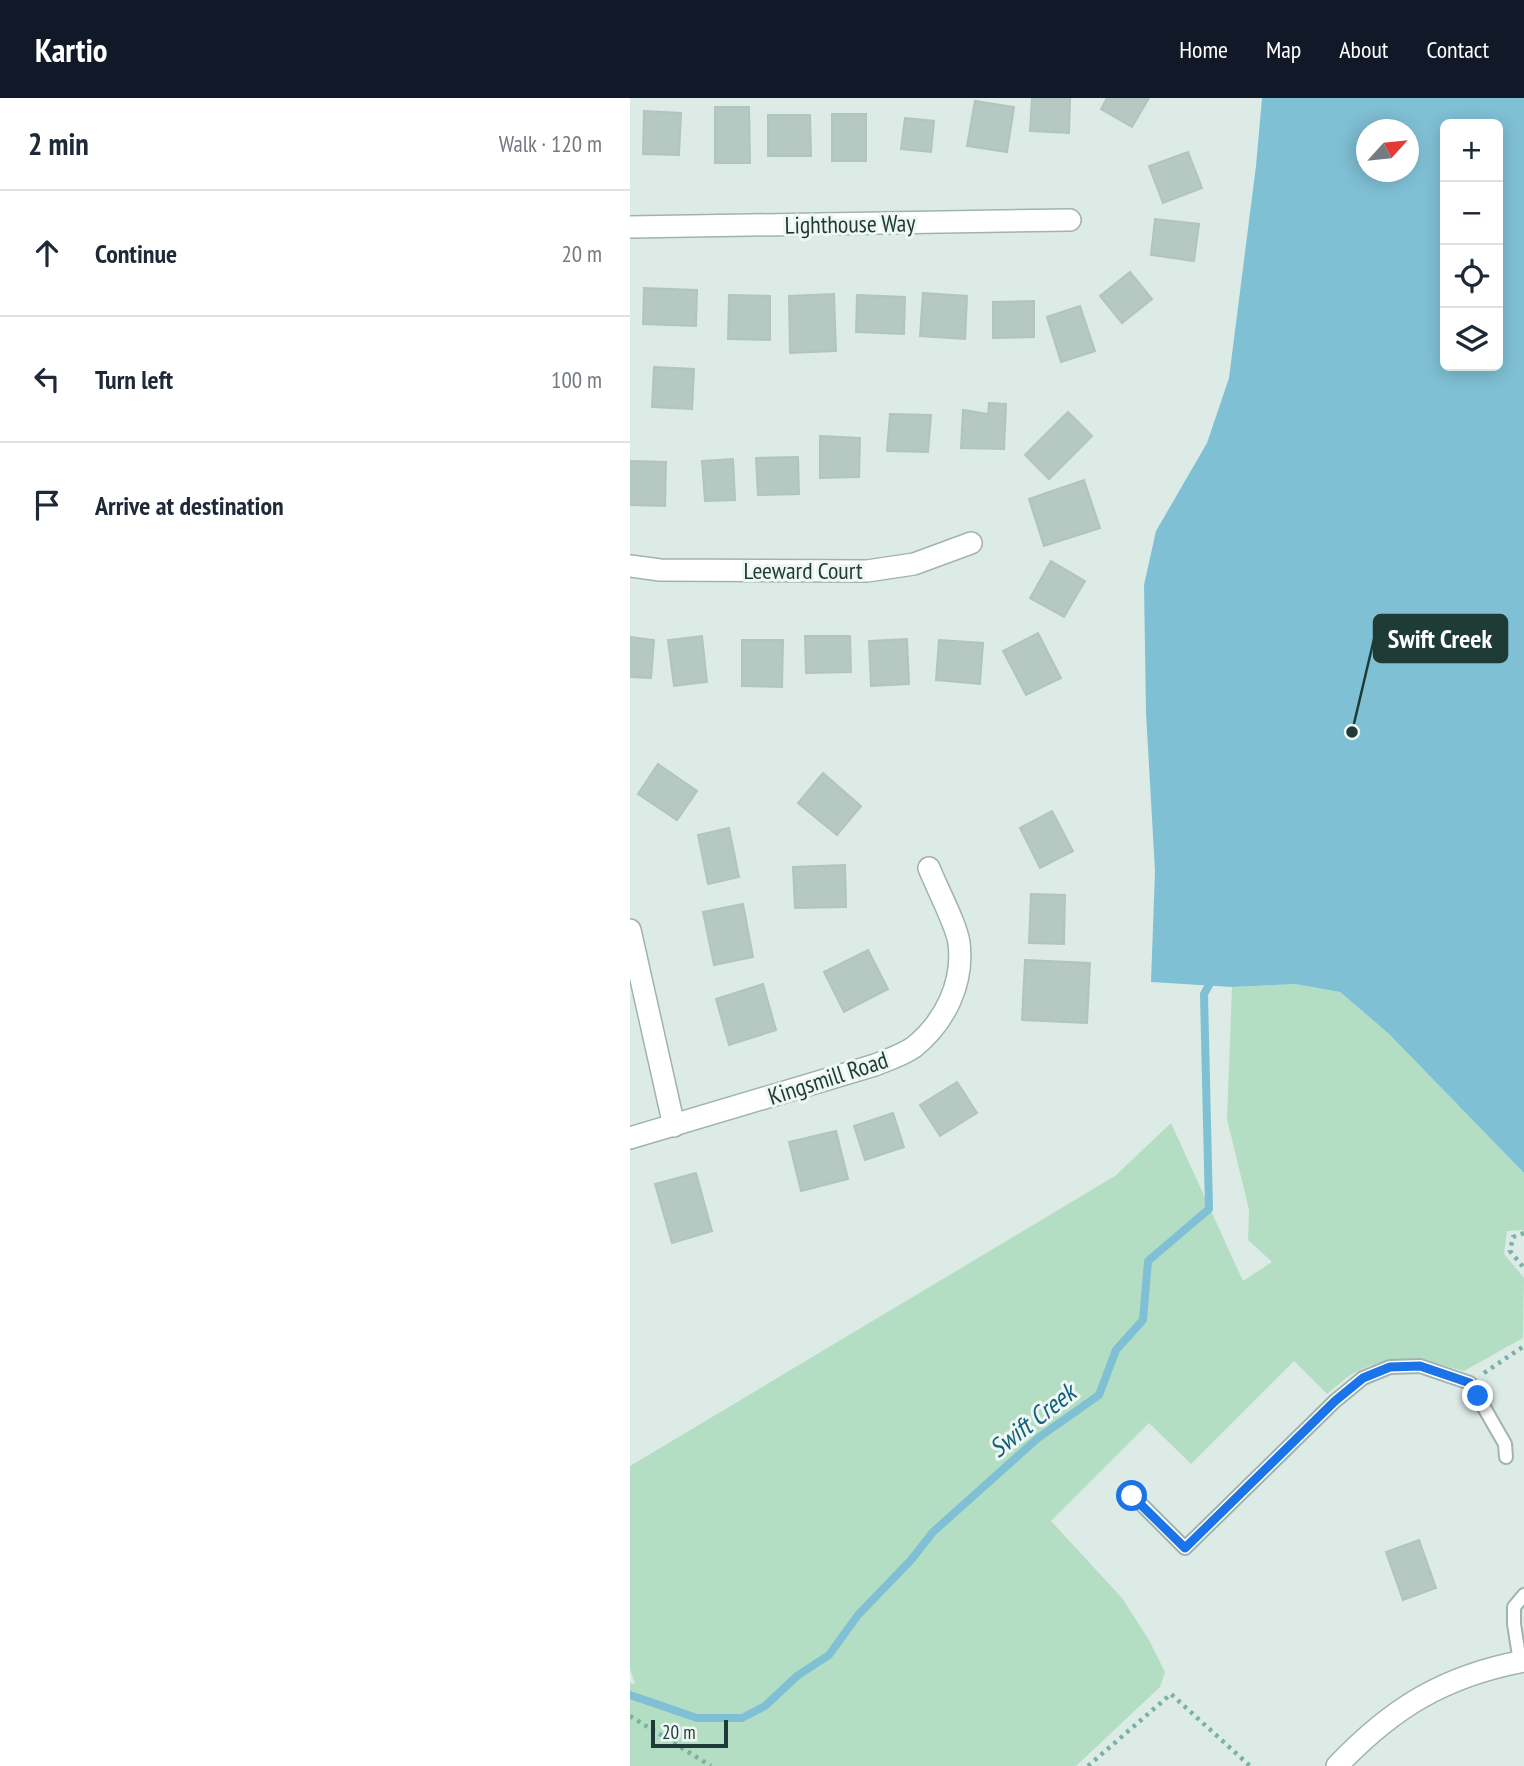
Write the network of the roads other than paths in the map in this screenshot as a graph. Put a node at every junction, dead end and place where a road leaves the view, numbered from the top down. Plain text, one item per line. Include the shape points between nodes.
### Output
1 (1070, 220) dead end
2 (630, 228) edge
3 (971, 543) dead end
4 (630, 566) edge
5 (929, 868) dead end
6 (630, 930) edge
7 (674, 1126) junction
8 (630, 1138) edge
9 (1506, 1458) dead end
10 (1132, 1496) dead end
11 (1524, 1595) edge
12 (1522, 1662) edge
13 (1337, 1766) edge

1 - 2 street, Lighthouse Way
3 - 4 street, Leeward Court via 914,564 867,571
5 - 7 street, Kingsmill Road via 959,941 953,996 934,1027 912,1048 875,1065
6 - 7 street
7 - 8 street, Kingsmill Road
9 - 10 lane via 1505,1444 1470,1383 1420,1366 1390,1367 1363,1378 1335,1401 1185,1548
11 - 12 lane via 1514,1607
12 - 13 street via 1455,1679 1420,1697 1392,1715

